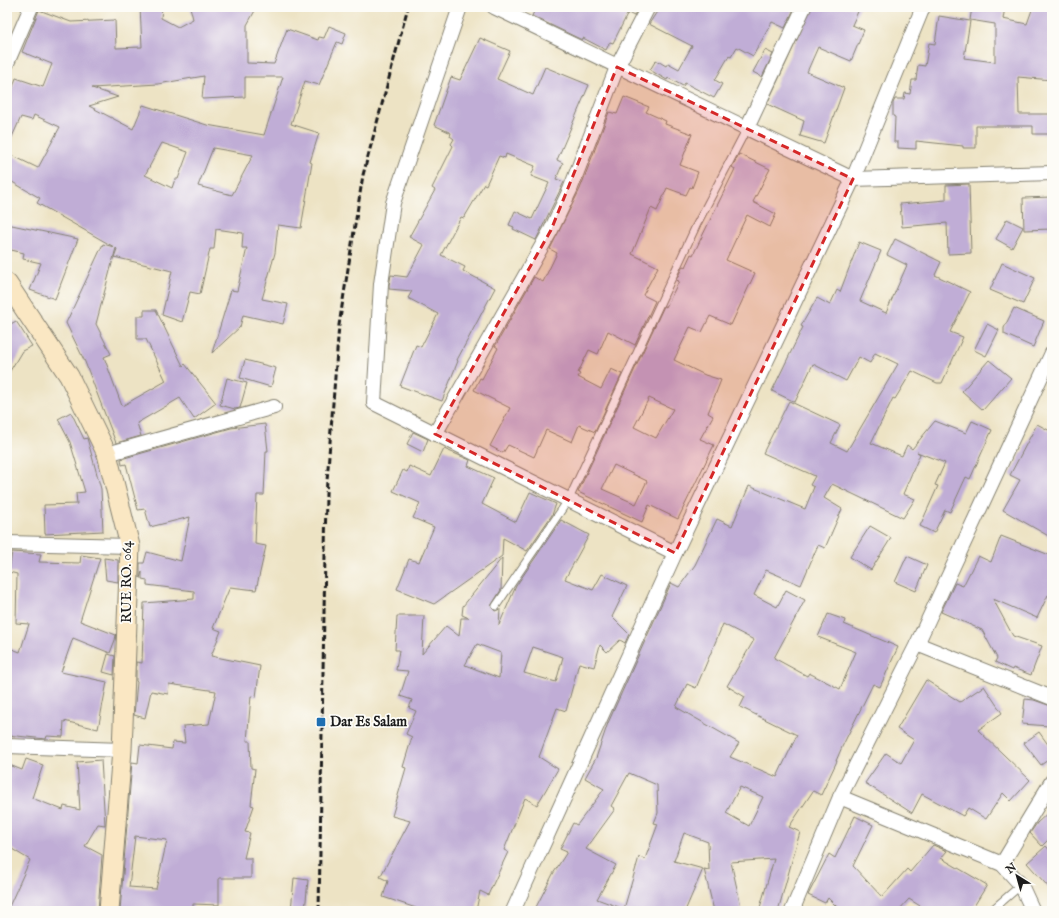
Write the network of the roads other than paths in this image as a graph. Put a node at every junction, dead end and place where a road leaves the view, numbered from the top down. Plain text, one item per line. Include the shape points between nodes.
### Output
1 (31, 7) edge
2 (460, 7) edge
3 (494, 7) edge
4 (648, 7) edge
5 (804, 7) edge
6 (923, 7) edge
7 (7, 63) edge
8 (617, 67) junction
9 (746, 128) junction
10 (1052, 173) edge
11 (853, 179) junction
12 (7, 283) edge
13 (1052, 353) edge
14 (274, 408) dead end
15 (435, 434) junction
16 (107, 454) junction
17 (569, 499) junction
18 (7, 543) edge
19 (130, 546) junction
20 (675, 553) junction
21 (496, 606) dead end
22 (916, 644) junction
23 (1052, 698) edge
24 (7, 746) edge
25 (122, 750) junction
26 (1052, 781) edge
27 (840, 797) junction
28 (1002, 864) junction
29 (1021, 885) junction
30 (109, 911) edge
31 (513, 911) edge
32 (792, 911) edge
33 (991, 911) edge
34 (1033, 911) edge

1 - 7 street
2 - 15 street via 393,203 381,284 374,403
3 - 8 street
4 - 8 street
5 - 9 street
6 - 11 street
8 - 9 street
8 - 15 street via 570,190 551,230
9 - 11 street
9 - 17 lane via 696,226
10 - 11 street
11 - 20 street
12 - 16 street, RUE RO. 064 via 69,376
13 - 22 street
14 - 16 street
15 - 17 street
16 - 19 street, RUE RO. 064
17 - 20 street
17 - 21 lane
18 - 19 street
19 - 25 street, RUE RO. 064
20 - 31 street
22 - 23 street
22 - 27 street
24 - 25 street
25 - 30 street, RUE RO. 064
26 - 28 street
27 - 28 street
27 - 32 street
28 - 29 street
29 - 33 lane
29 - 34 street

